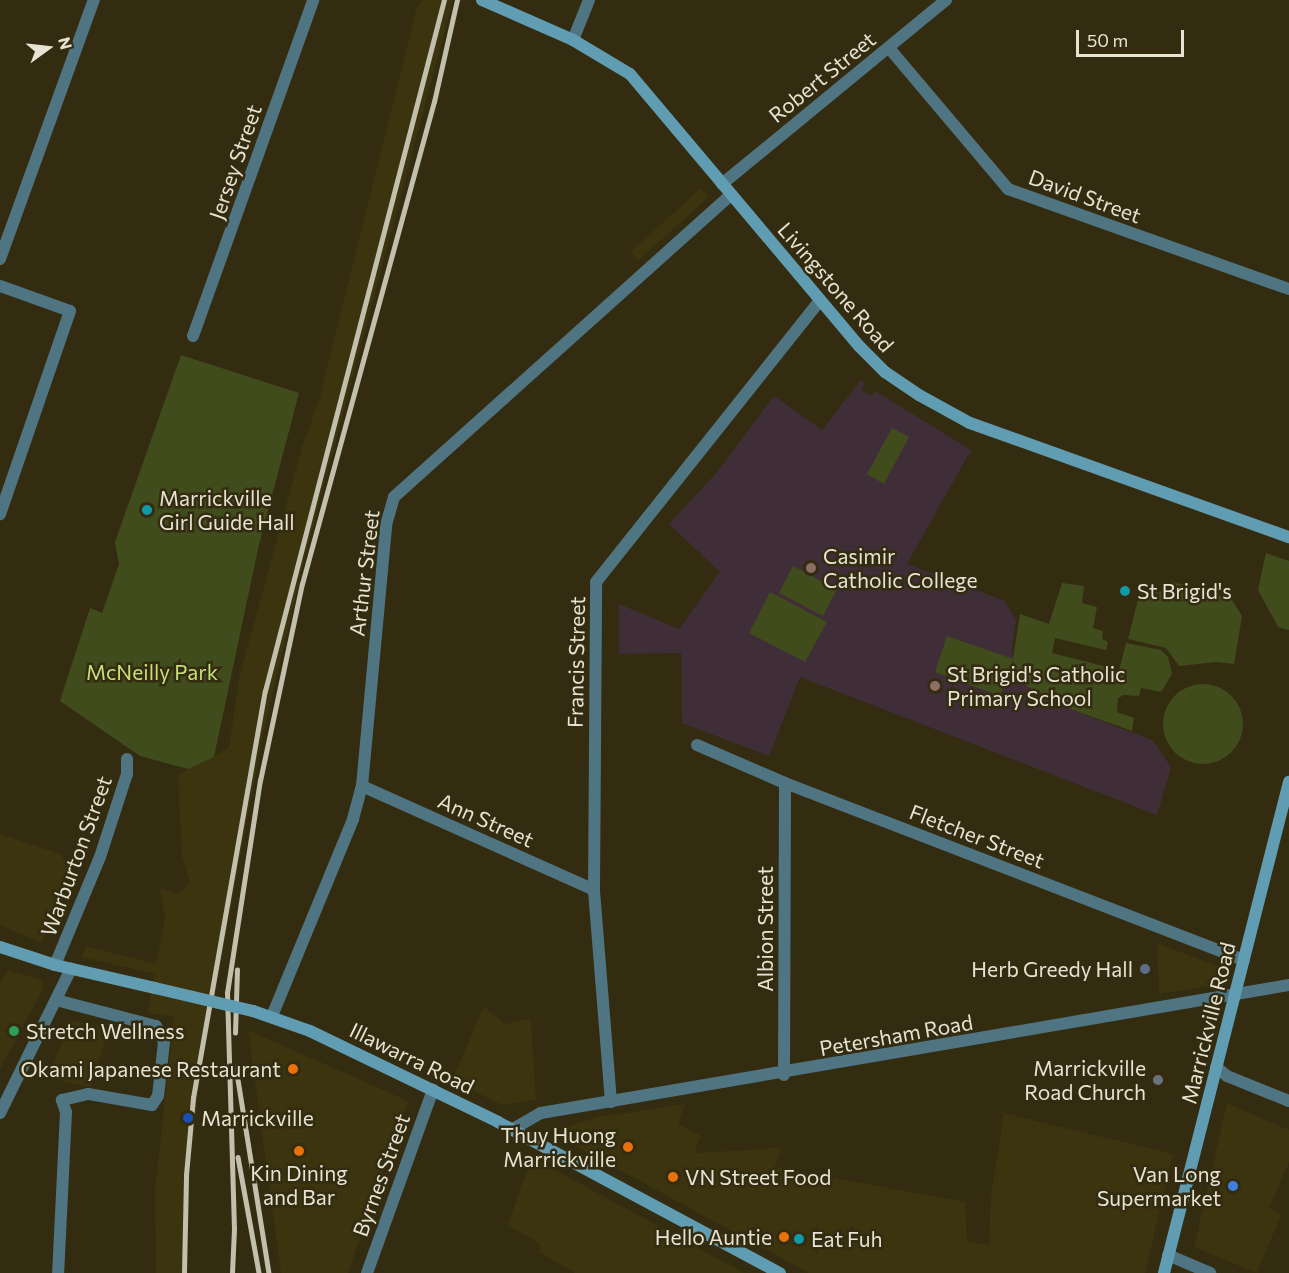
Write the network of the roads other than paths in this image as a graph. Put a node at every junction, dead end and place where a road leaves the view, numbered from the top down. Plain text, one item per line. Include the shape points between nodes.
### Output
1 (94, 0) edge
2 (313, 0) edge
3 (589, 0) edge
4 (946, 0) edge
5 (484, 1) edge
6 (505, 5) edge
7 (573, 40) junction
8 (889, 48) junction
9 (722, 184) junction
10 (731, 195) junction
11 (0, 259) edge
12 (0, 286) edge
13 (1289, 290) edge
14 (820, 300) junction
15 (193, 336) dead end
16 (0, 514) edge
17 (1289, 537) edge
18 (697, 745) dead end
19 (127, 759) dead end
20 (1289, 782) edge
21 (785, 783) junction
22 (362, 786) junction
23 (594, 890) junction
24 (0, 947) edge
25 (1244, 960) junction
26 (55, 965) junction
27 (71, 969) junction
28 (1289, 985) edge
29 (1234, 995) junction
30 (56, 1000) junction
31 (272, 1016) junction
32 (1216, 1067) junction
33 (784, 1075) junction
34 (433, 1090) junction
35 (1289, 1101) edge
36 (611, 1102) junction
37 (0, 1113) edge
38 (513, 1129) junction
39 (1168, 1255) junction
40 (58, 1273) edge
41 (367, 1273) edge
42 (780, 1273) edge
43 (1164, 1273) edge
44 (1210, 1273) edge

1 - 11 street
2 - 15 street, Jersey Street
3 - 7 street
4 - 8 street, Robert Street
5 - 6 main road, Livingstone Road
6 - 7 main road, Livingstone Road
7 - 9 main road, Livingstone Road via 630,74
8 - 9 street, Robert Street
8 - 13 street, David Street via 1008,189
9 - 10 main road, Livingstone Road
10 - 14 main road, Livingstone Road
10 - 22 street, Arthur Street via 394,497 386,525
12 - 16 street via 70,311
14 - 17 main road, Livingstone Road via 885,372 970,423
14 - 23 street, Francis Street via 596,582
18 - 21 street, Fletcher Street
19 - 26 street, Warburton Street via 127,774 100,857
20 - 25 main road, Marrickville Road
21 - 25 street, Fletcher Street
21 - 33 street, Albion Street
22 - 23 street, Ann Street
22 - 31 street, Arthur Street via 353,819
23 - 36 street, Francis Street
24 - 26 main road, Illawarra Road
25 - 29 main road, Marrickville Road
26 - 27 main road, Illawarra Road
27 - 30 street
27 - 31 main road, Illawarra Road, bridge
28 - 29 street, Petersham Road
29 - 32 main road, Marrickville Road
29 - 33 street, Petersham Road
30 - 37 street
30 - 40 street via 153,1025 164,1037 158,1096 152,1105 87,1094 62,1100 66,1112
31 - 34 main road, Illawarra Road
32 - 35 street via 1227,1076
32 - 39 main road, Marrickville Road
33 - 36 street, Petersham Road
34 - 38 main road, Illawarra Road
34 - 41 street, Byrnes Street
36 - 38 street, Petersham Road via 541,1113
38 - 42 main road, Illawarra Road
39 - 43 main road, Marrickville Road
39 - 44 street

